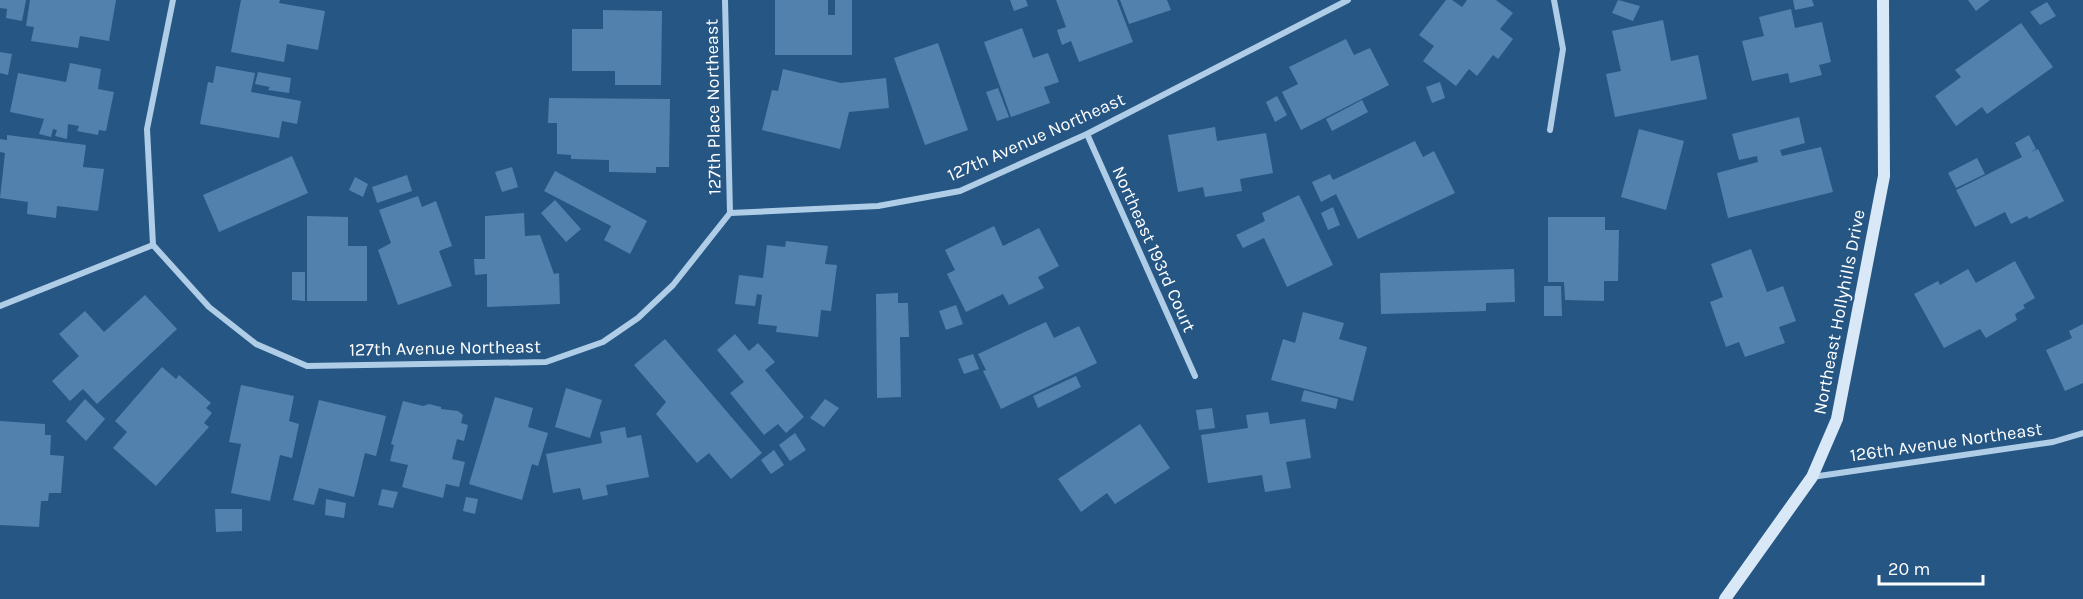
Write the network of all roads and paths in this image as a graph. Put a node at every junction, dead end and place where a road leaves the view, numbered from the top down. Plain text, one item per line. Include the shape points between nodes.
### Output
1 (173, 0) edge
2 (725, 0) edge
3 (1348, 0) edge
4 (1554, 0) edge
5 (1883, 0) edge
6 (1550, 130) dead end
7 (1087, 134) junction
8 (730, 213) junction
9 (153, 245) junction
10 (0, 306) edge
11 (1195, 376) dead end
12 (2083, 433) edge
13 (1812, 477) junction
14 (1725, 599) edge

1 - 9 street via 147,129
2 - 8 street, 127th Place Northeast
3 - 7 street, 127th Avenue Northeast
4 - 6 street via 1563,49
5 - 13 main road, Northeast Hollyhills Drive via 1884,176 1838,419
7 - 8 street, 127th Avenue Northeast via 960,191 878,206
7 - 11 street, Northeast 193rd Court
8 - 9 street, 127th Avenue Northeast via 674,285 638,318 603,342 546,362 307,366 256,344 209,307
9 - 10 street
12 - 13 street, 126th Avenue Northeast via 2053,442
13 - 14 main road, Northeast Hollyhills Drive

